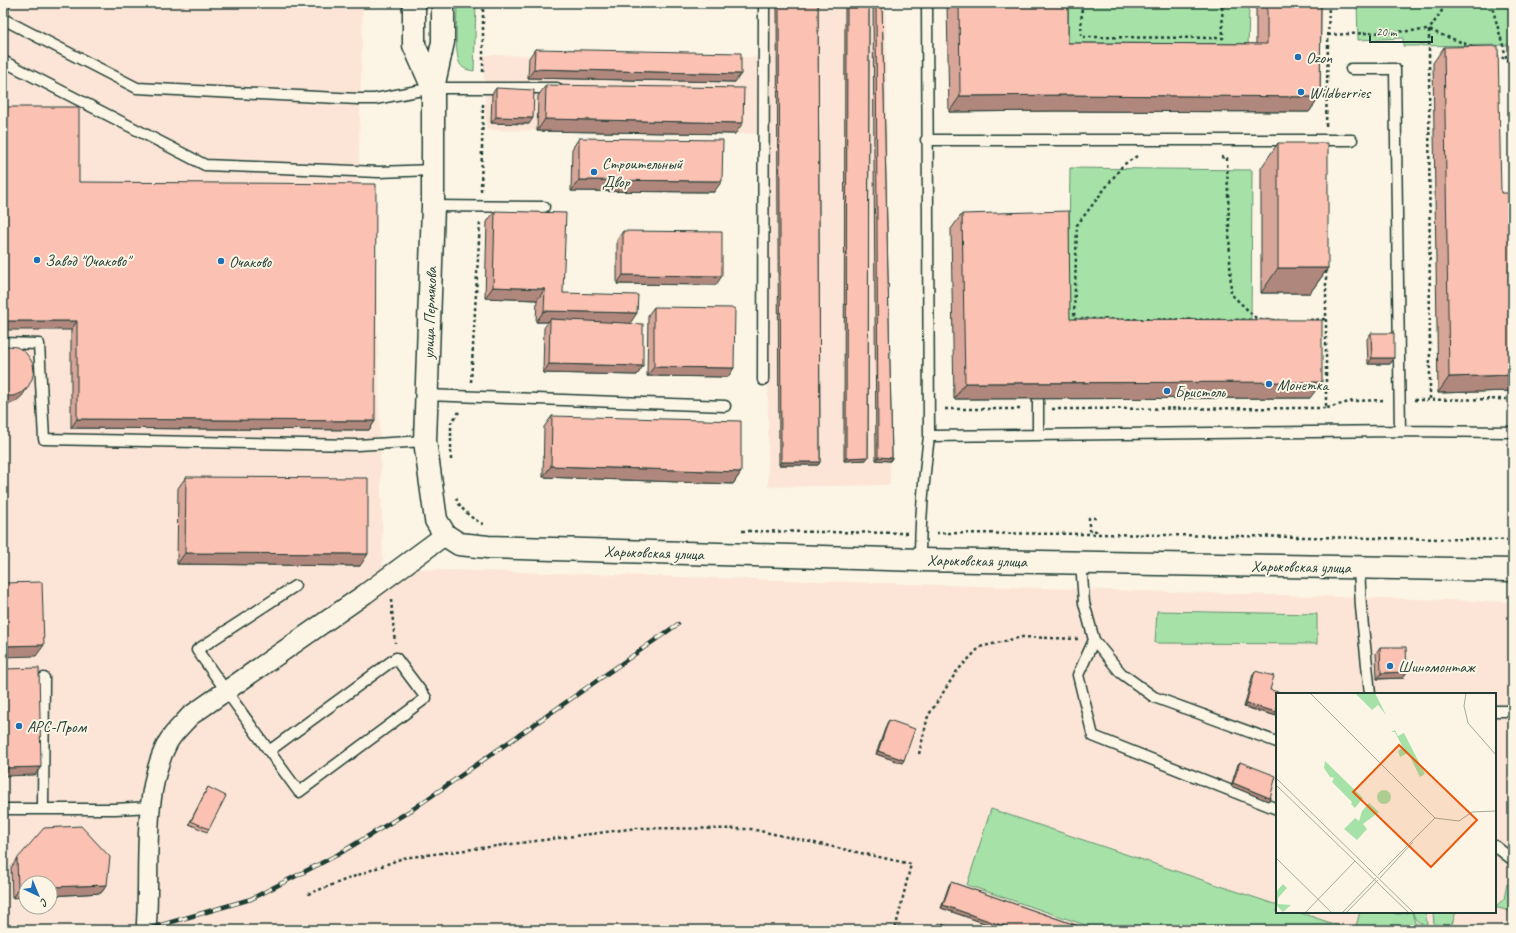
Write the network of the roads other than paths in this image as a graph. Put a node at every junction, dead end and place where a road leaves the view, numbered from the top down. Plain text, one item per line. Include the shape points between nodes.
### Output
1 (4, 3) edge
2 (414, 3) edge
3 (443, 3) edge
4 (764, 3) edge
5 (927, 3) edge
6 (3, 61) edge
7 (1351, 69) dead end
8 (433, 88) junction
9 (563, 88) edge
10 (926, 140) junction
11 (1352, 140) dead end
12 (433, 170) junction
13 (433, 206) junction
14 (544, 207) dead end
15 (3, 343) edge
16 (763, 380) dead end
17 (426, 394) junction
18 (1038, 398) edge
19 (725, 406) dead end
20 (1400, 431) junction
21 (1513, 432) edge
22 (1038, 435) junction
23 (929, 436) junction
24 (424, 441) junction
25 (445, 535) junction
26 (920, 560) junction
27 (1081, 562) junction
28 (1359, 567) junction
29 (1513, 570) edge
30 (295, 586) dead end
31 (1094, 640) junction
32 (44, 678) dead end
33 (226, 691) junction
34 (1370, 693) edge
35 (1496, 711) edge
36 (1513, 711) edge
37 (1276, 742) edge
38 (269, 751) junction
39 (150, 807) junction
40 (3, 809) edge
41 (43, 809) junction
42 (1276, 809) edge
43 (1496, 847) edge
44 (1513, 860) edge
45 (146, 930) edge

1 - 8 lane via 3,19 137,88 375,99
2 - 8 street, улица Пермякова via 414,45
3 - 8 street, улица Пермякова via 443,42
4 - 16 lane
5 - 10 lane
6 - 12 lane via 205,165 379,172
7 - 20 lane via 1395,69
8 - 9 lane
8 - 12 street, улица Пермякова
10 - 11 lane
10 - 23 lane
12 - 13 street, улица Пермякова
13 - 14 lane
13 - 17 street, улица Пермякова
15 - 24 lane via 39,344 44,439 357,445
17 - 19 lane
17 - 24 street, улица Пермякова
18 - 22 lane
20 - 21 lane
20 - 22 lane
22 - 23 lane
23 - 26 lane via 922,490
24 - 25 street, улица Пермякова via 436,520
25 - 26 street, Харьковская улица via 459,544 488,547
25 - 33 street
26 - 27 street, Харьковская улица
27 - 28 street, Харьковская улица
27 - 31 lane via 1084,603
28 - 29 street, Харьковская улица
28 - 34 lane
30 - 33 lane via 196,650
31 - 37 lane via 1121,673 1154,697
31 - 42 lane via 1078,675 1093,736
32 - 41 lane
33 - 38 lane
33 - 39 street via 190,716 168,741 154,776
35 - 36 lane
38 - 38 lane via 396,658 426,698 299,792
39 - 41 lane
39 - 45 street
40 - 41 lane
43 - 44 lane

